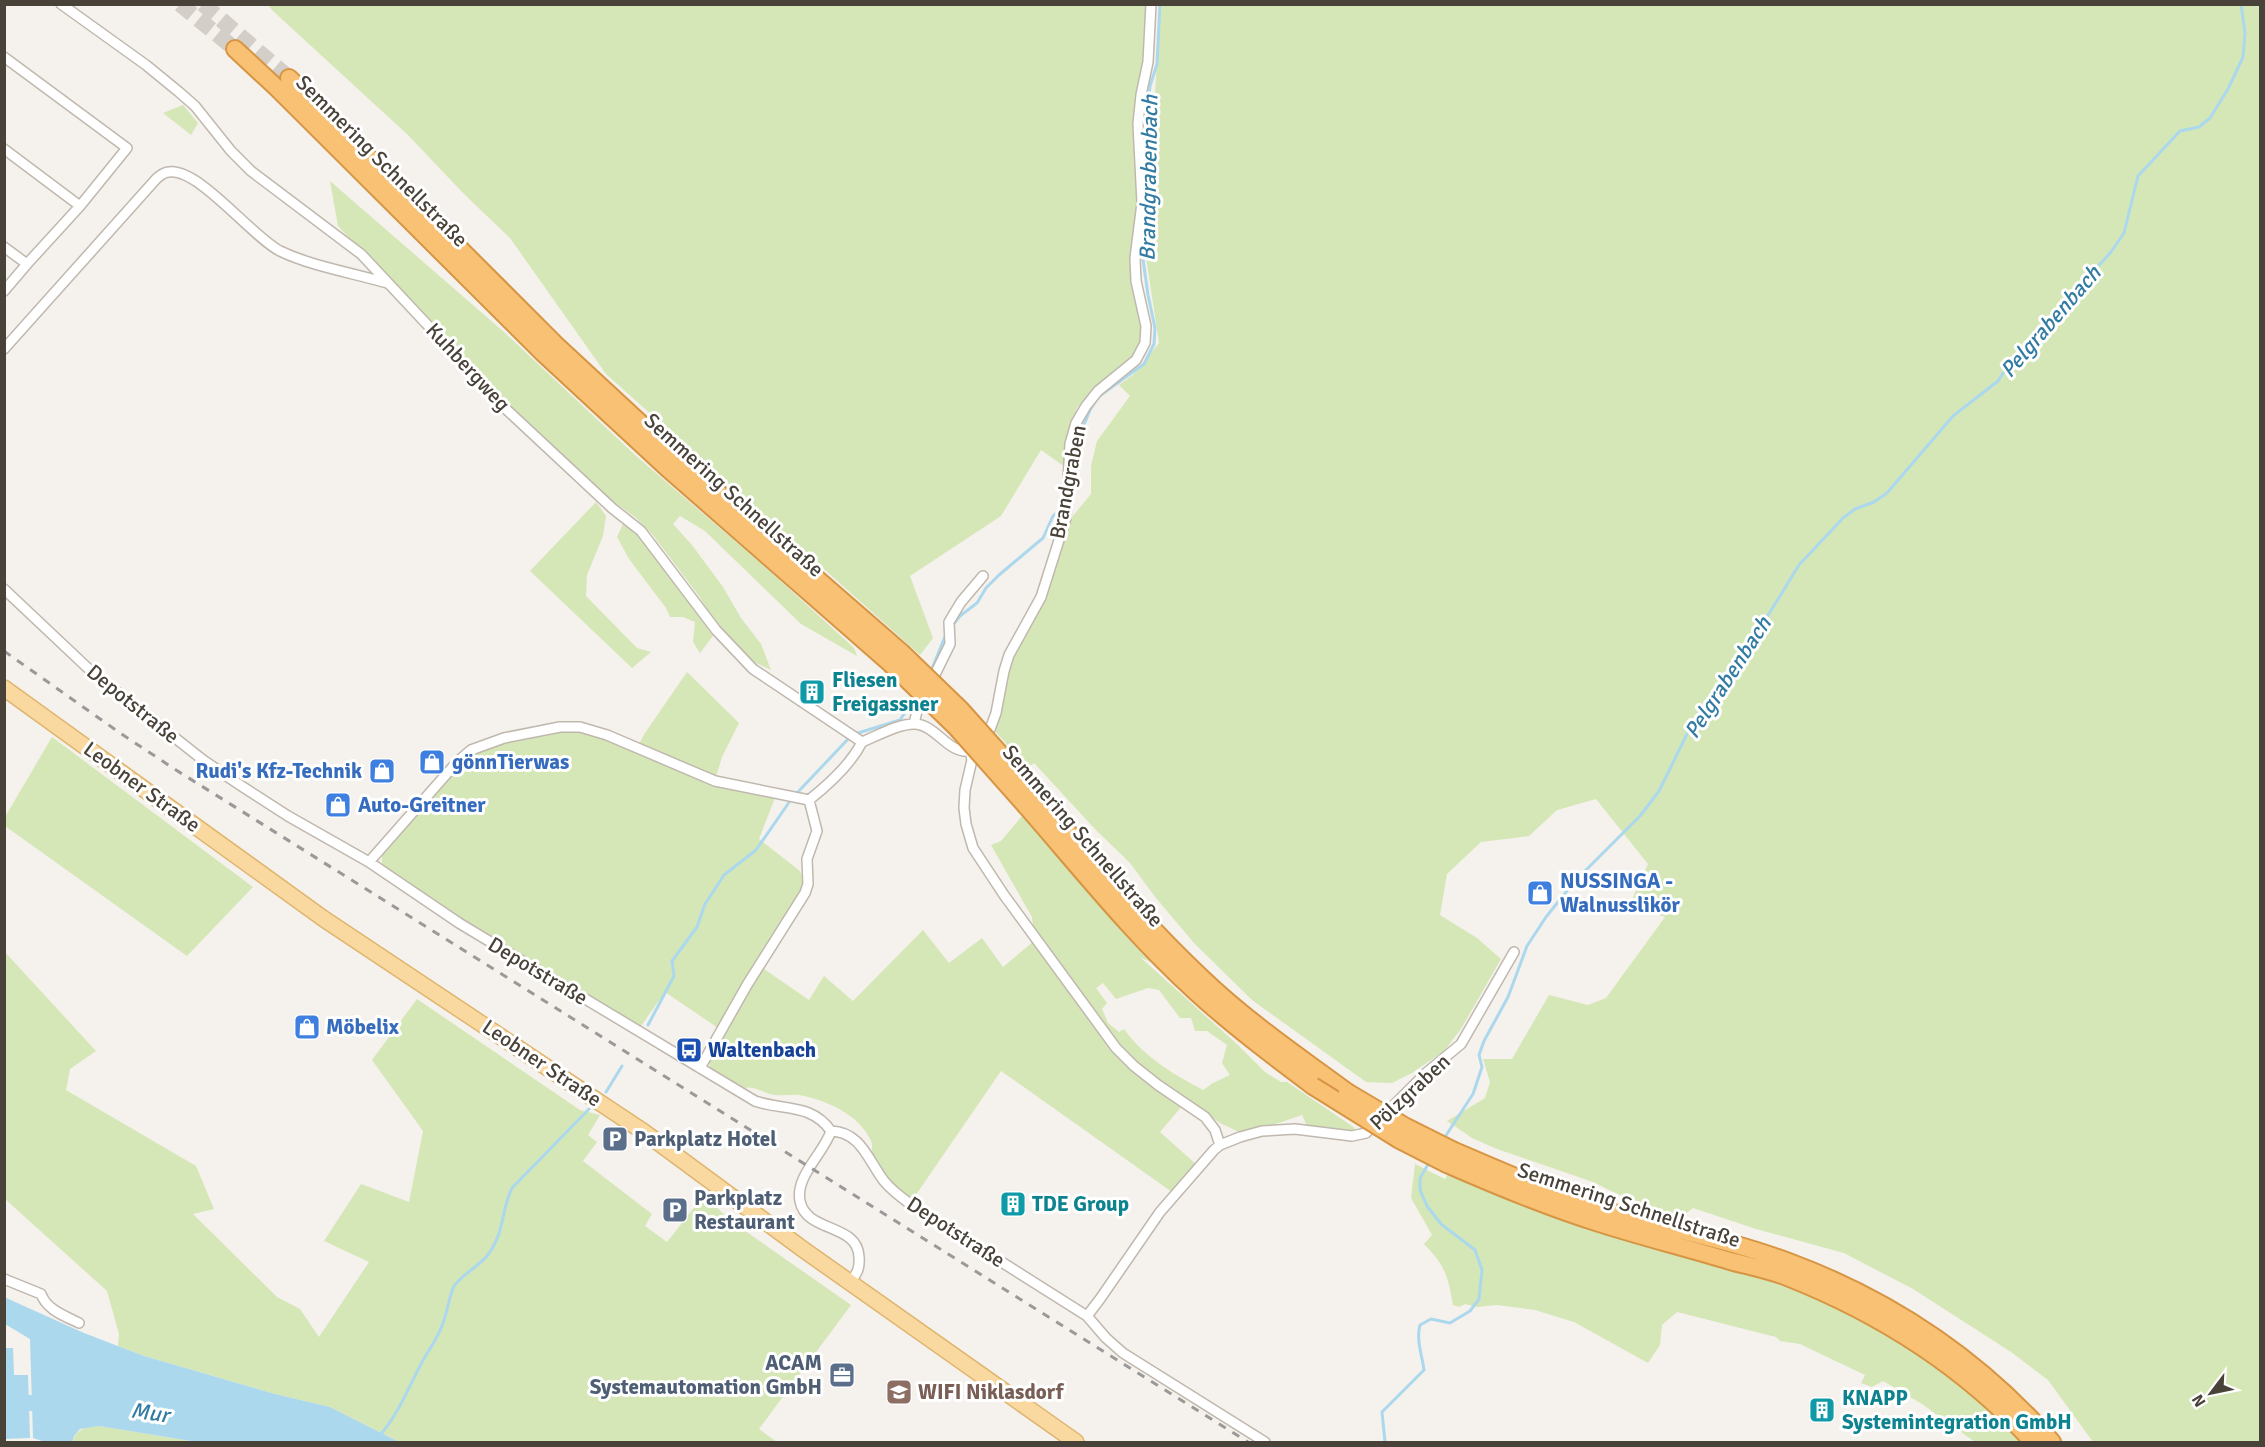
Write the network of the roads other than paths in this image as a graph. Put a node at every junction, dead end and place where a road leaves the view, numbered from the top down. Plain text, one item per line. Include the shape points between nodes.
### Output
1 (61, 4) edge
2 (1151, 4) edge
3 (235, 49) tunnel mouth
4 (4, 57) edge
5 (289, 78) tunnel mouth
6 (4, 149) edge
7 (80, 206) junction
8 (4, 247) edge
9 (27, 264) junction
10 (389, 284) junction
11 (4, 291) edge
12 (4, 349) edge
13 (984, 576) dead end
14 (4, 589) edge
15 (896, 658) junction
16 (4, 688) edge
17 (914, 724) junction
18 (862, 742) junction
19 (970, 751) junction
20 (809, 800) junction
21 (1032, 801) junction
22 (369, 862) junction
23 (1514, 952) dead end
24 (700, 1068) junction
25 (831, 1131) junction
26 (1220, 1145) junction
27 (1450, 1157) junction
28 (4, 1279) edge
29 (850, 1282) junction
30 (1087, 1316) junction
31 (79, 1323) dead end
32 (1076, 1443) edge
33 (1265, 1443) edge
34 (2033, 1443) edge
35 (2052, 1443) edge

1 - 10 street, Kuhbergweg via 179,92 251,171 361,254
2 - 19 street, Brandgraben via 1148,62 1138,124 1142,203 1135,258 1145,343 1136,360 1098,391 1076,423 1070,444 1066,518 1049,573 1033,614 1009,655 992,726
3 - 15 highway, Semmering Schnellstraße via 545,355 666,467
4 - 7 street via 127,148
5 - 15 highway, Semmering Schnellstraße via 564,352
6 - 7 street
7 - 9 street
8 - 9 street
9 - 11 street
10 - 12 street via 278,250 201,185 185,175 169,172 157,178
10 - 18 street, Kuhbergweg via 507,410 641,531 716,630 753,669
13 - 17 street via 949,622 950,644 916,711
14 - 22 street, Depotstraße via 93,673 203,760 288,816
15 - 21 highway, Semmering Schnellstraße, bridge via 961,710
16 - 29 main road, Leobner Straße via 324,919 644,1132
17 - 18 street
17 - 19 street via 929,729 958,750
18 - 20 street
19 - 26 street via 966,824 981,861 1116,1048 1158,1085 1205,1117
20 - 22 street via 715,781 593,730 560,727 504,738 471,750 441,777
20 - 24 street via 817,831 807,859 805,894
21 - 27 highway, Semmering Schnellstraße, bridge via 1203,980 1262,1030 1347,1092
21 - 27 highway, Semmering Schnellstraße, bridge via 1134,930 1194,991 1314,1086 1398,1139
22 - 24 street, Depotstraße via 459,923
23 - 26 street, Pölzgraben via 1461,1044 1425,1073 1366,1133 1338,1136 1283,1129 1247,1135
24 - 25 street, Depotstraße via 755,1101 808,1111 823,1120
25 - 29 street via 805,1176 799,1199 811,1218 853,1239 858,1248 858,1272
25 - 30 street, Depotstraße via 842,1131 860,1144 887,1185 913,1206
26 - 30 street, Pölzgraben via 1160,1212
27 - 34 highway, Semmering Schnellstraße via 1529,1200 1785,1277 1853,1305 1909,1337 1968,1380
27 - 35 highway, Semmering Schnellstraße via 1594,1206 1789,1262 1858,1292 1950,1348 2031,1418
28 - 31 street via 40,1294 56,1312
29 - 32 main road, Leobner Straße
30 - 33 street, Depotstraße via 1123,1353

